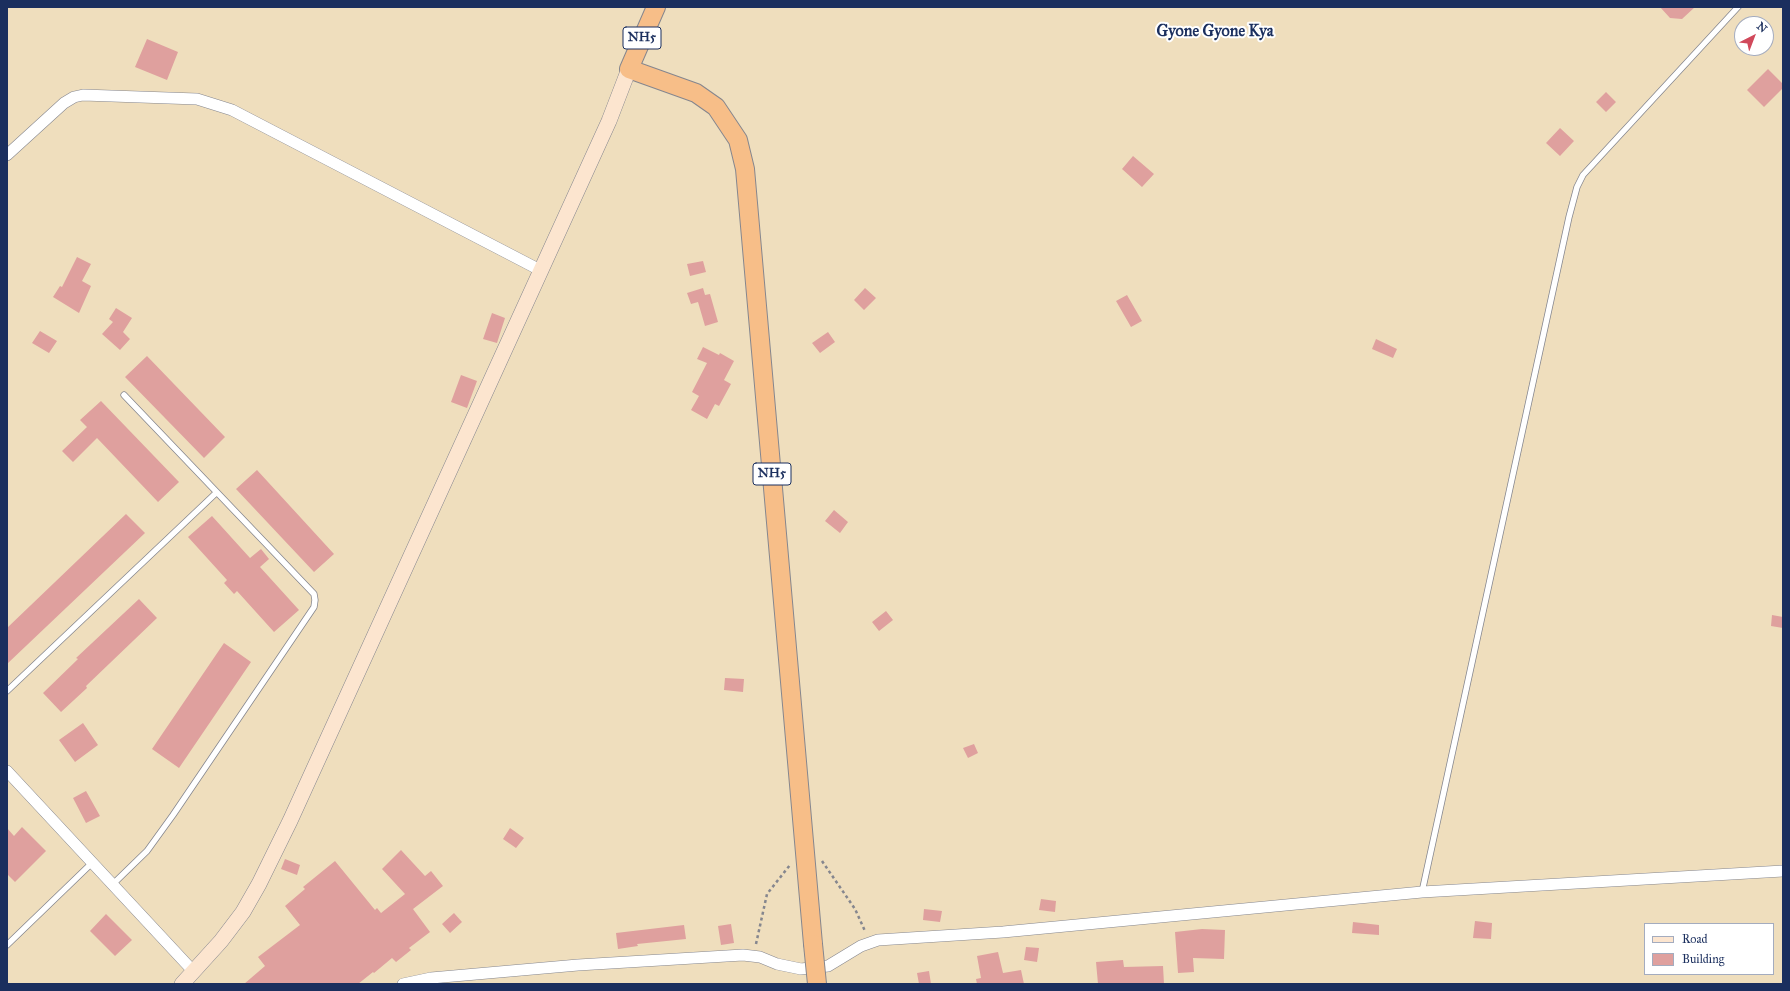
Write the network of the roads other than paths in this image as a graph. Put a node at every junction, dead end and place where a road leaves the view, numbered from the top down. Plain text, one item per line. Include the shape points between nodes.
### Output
1 (656, 7) edge
2 (1738, 7) edge
3 (628, 69) junction
4 (7, 155) edge
5 (540, 270) junction
6 (124, 395) dead end
7 (216, 493) junction
8 (7, 691) edge
9 (7, 771) edge
10 (93, 862) junction
11 (1783, 871) edge
12 (113, 884) junction
13 (1422, 892) junction
14 (7, 945) edge
15 (194, 972) junction
16 (182, 984) edge
17 (403, 984) edge
18 (817, 984) edge

1 - 3 highway, NH5
2 - 13 lane via 1587,171 1577,187
3 - 5 main road via 609,121
3 - 18 highway, NH5, bridge via 696,93 716,107 738,140 745,169
4 - 5 street via 64,103 74,97 83,95 198,99 232,110
5 - 15 main road via 263,877 243,912
6 - 7 lane
7 - 8 lane
7 - 12 lane via 314,594 314,607 169,821 147,851
9 - 10 street
10 - 12 street
10 - 14 lane
11 - 13 street
12 - 15 street
13 - 17 street via 1003,932 878,940 861,946 828,966 808,968 793,968 760,957 736,955 578,965 431,978
15 - 16 main road

